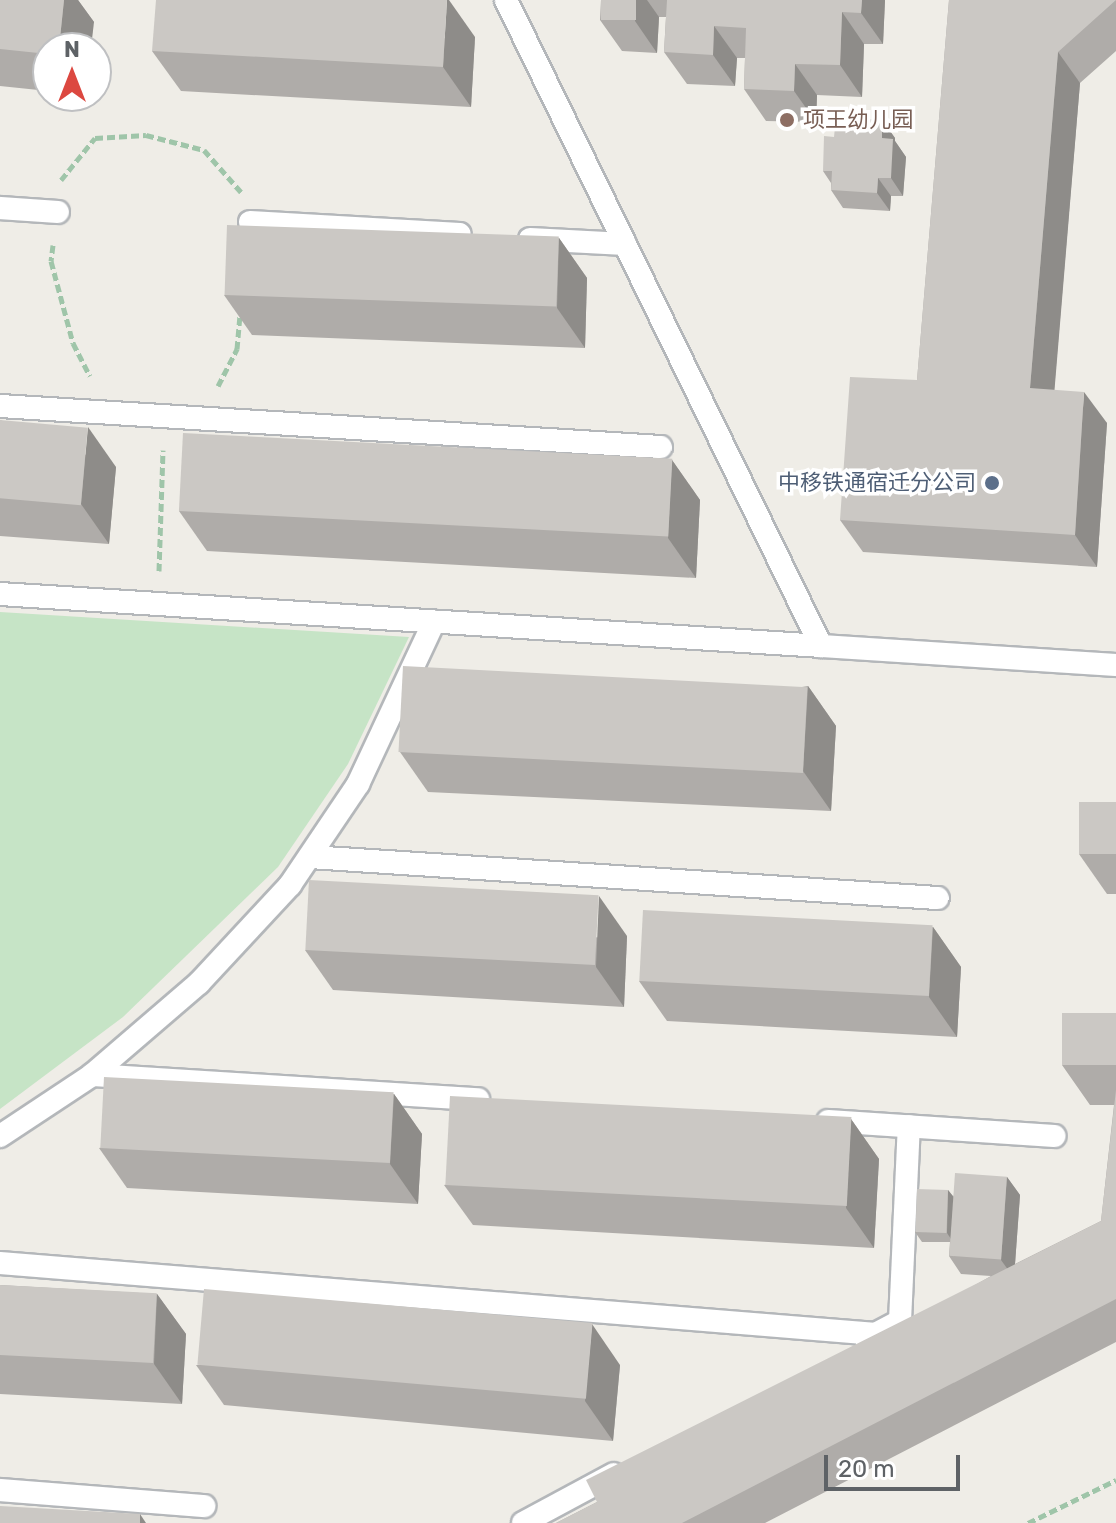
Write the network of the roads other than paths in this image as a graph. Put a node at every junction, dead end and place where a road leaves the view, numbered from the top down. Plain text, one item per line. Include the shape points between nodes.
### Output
1 (506, 0) edge
2 (0, 208) edge
3 (58, 212) road end
4 (250, 222) edge
5 (625, 244) junction
6 (0, 406) edge
7 (661, 447) dead end
8 (0, 594) edge
9 (434, 622) junction
10 (821, 646) junction
11 (1116, 665) edge
12 (310, 857) junction
13 (938, 898) dead end
14 (92, 1075) junction
15 (501, 1101) edge
16 (799, 1119) edge
17 (909, 1126) junction
18 (0, 1136) edge
19 (1055, 1136) dead end
20 (0, 1263) edge
21 (876, 1334) junction
22 (836, 1356) edge
23 (632, 1465) edge
24 (0, 1490) edge
25 (204, 1506) dead end
26 (523, 1523) edge

1 - 5 lane
2 - 3 lane
4 - 5 lane
5 - 10 lane
6 - 7 lane
8 - 9 lane
9 - 10 lane
9 - 12 lane via 358,784
10 - 11 lane
12 - 13 lane
12 - 14 lane via 199,983
14 - 15 lane
14 - 18 lane
16 - 17 lane
17 - 19 lane
17 - 21 lane via 900,1321
20 - 21 lane
21 - 22 lane
23 - 26 lane
24 - 25 lane

